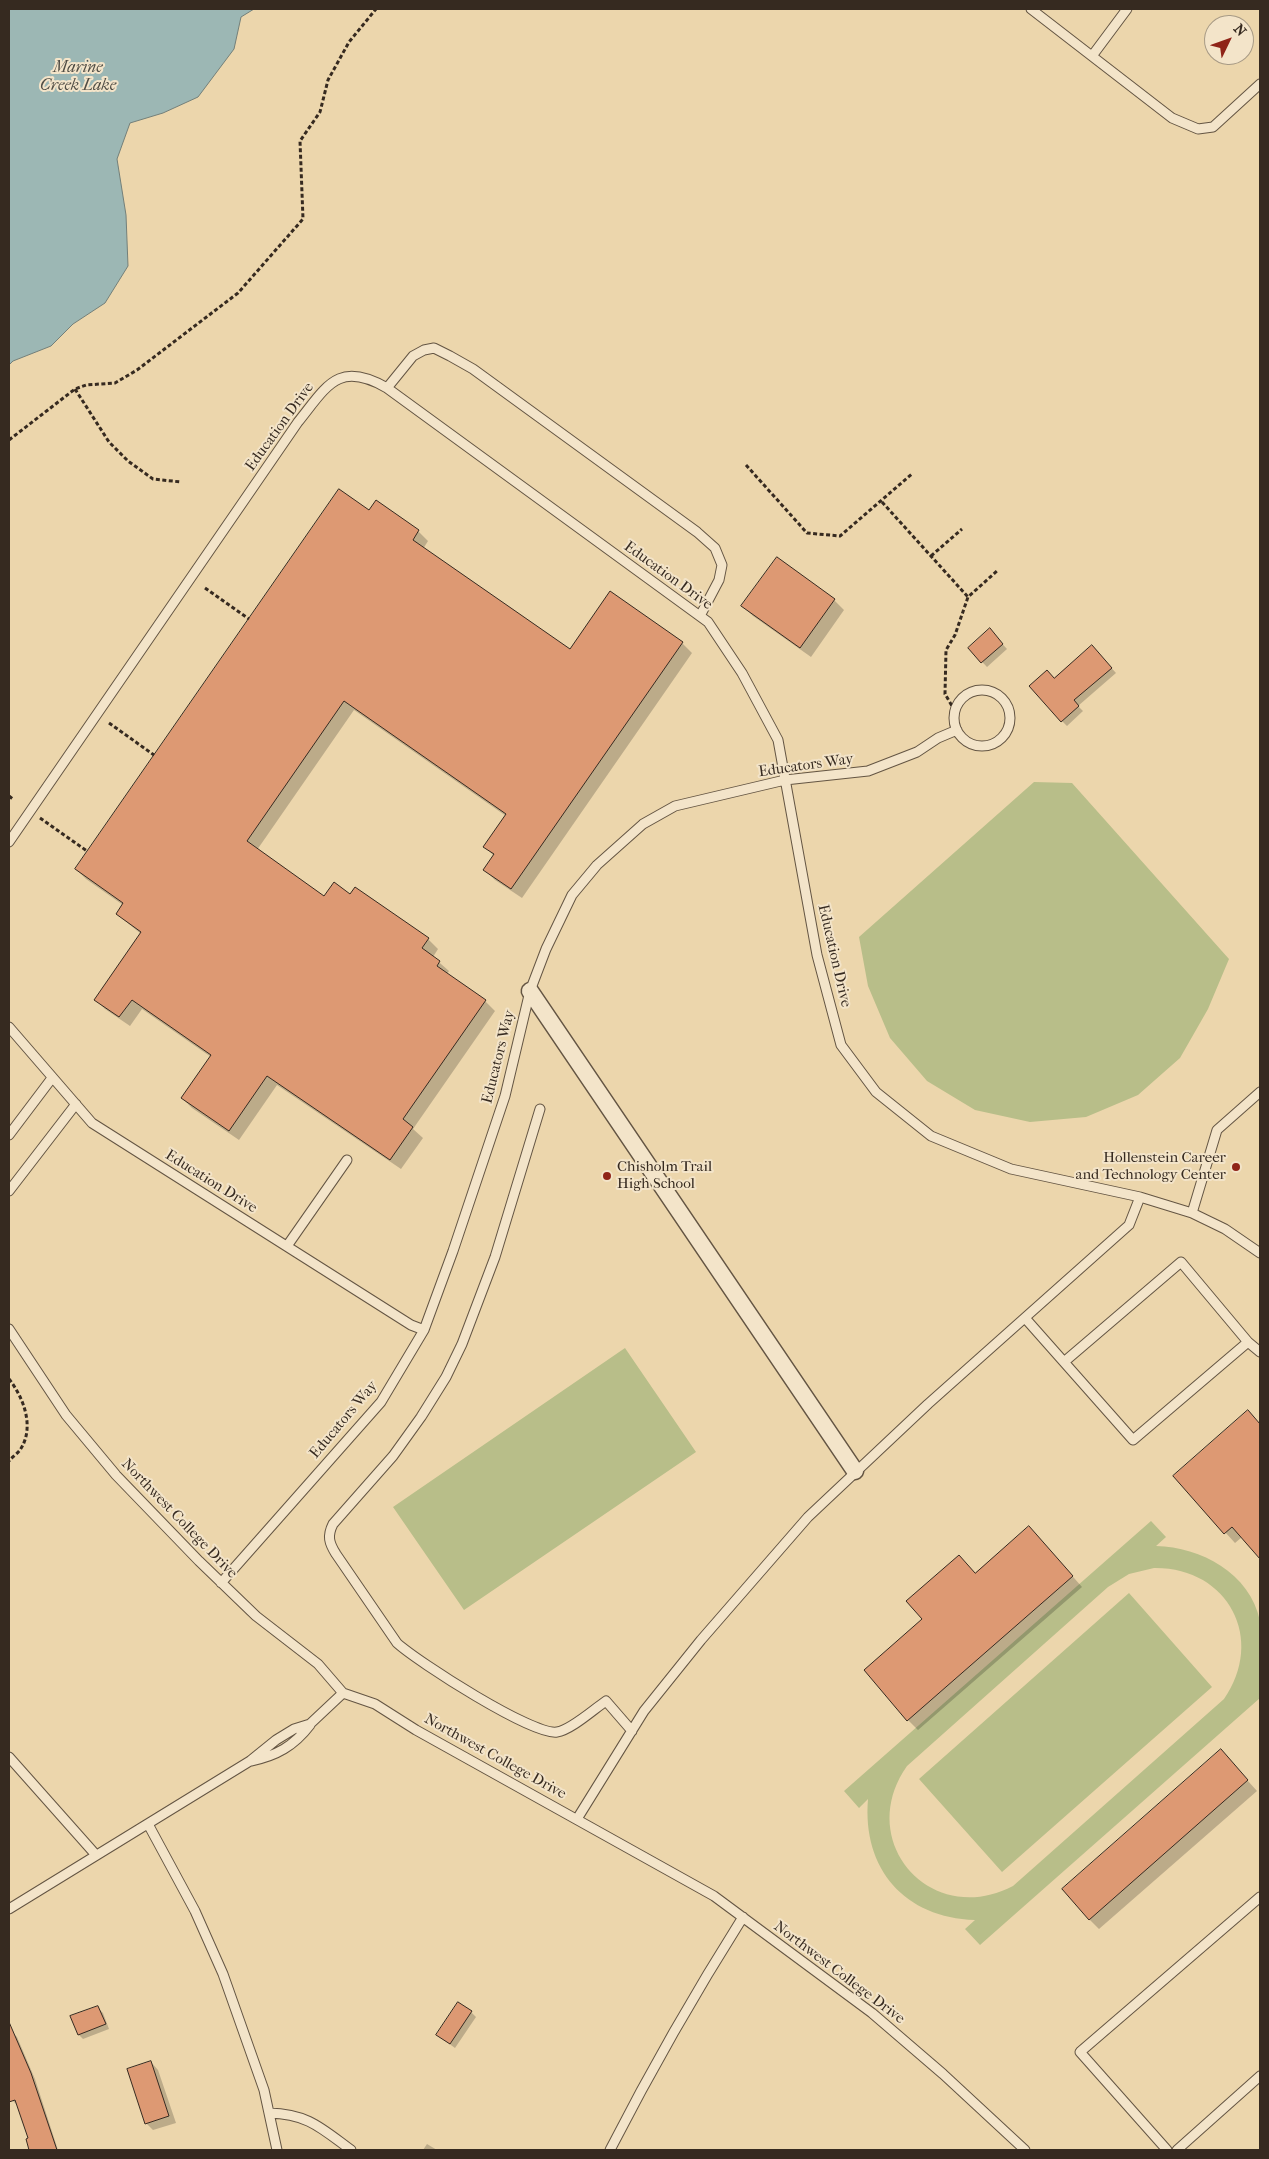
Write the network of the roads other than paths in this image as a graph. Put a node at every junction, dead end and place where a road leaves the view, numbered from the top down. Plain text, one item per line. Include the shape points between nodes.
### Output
1 (1031, 9) edge
2 (1127, 9) edge
3 (1092, 56) junction
4 (1260, 84) edge
5 (387, 388) junction
6 (700, 616) junction
7 (957, 730) junction
8 (785, 780) junction
9 (9, 842) edge
10 (530, 992) junction
11 (9, 1027) edge
12 (52, 1078) junction
13 (1260, 1092) edge
14 (76, 1104) junction
15 (540, 1109) dead end
16 (9, 1135) edge
17 (347, 1160) dead end
18 (9, 1191) edge
19 (1140, 1197) junction
20 (1192, 1213) junction
21 (287, 1246) junction
22 (1260, 1253) edge
23 (1024, 1318) junction
24 (9, 1330) edge
25 (424, 1330) junction
26 (1248, 1342) junction
27 (1260, 1352) edge
28 (1064, 1362) junction
29 (855, 1471) junction
30 (221, 1583) junction
31 (343, 1693) junction
32 (310, 1724) junction
33 (632, 1731) junction
34 (9, 1757) edge
35 (250, 1761) junction
36 (577, 1820) junction
37 (148, 1824) junction
38 (96, 1855) junction
39 (1260, 1897) edge
40 (9, 1909) edge
41 (743, 1917) junction
42 (1260, 2076) edge
43 (269, 2113) junction
44 (277, 2150) edge
45 (351, 2150) edge
46 (610, 2150) edge
47 (1024, 2150) edge
48 (1167, 2150) edge
49 (1176, 2150) edge

1 - 3 lane
2 - 3 lane
3 - 4 lane via 1172,118 1198,129 1213,127
5 - 6 lane, Education Drive
5 - 6 lane via 413,356 424,350 434,348 473,369 715,548 722,565 719,580
5 - 9 lane, Education Drive via 371,378 346,376 333,381 323,391 298,422
6 - 8 lane, Education Drive via 708,622 742,673 778,740
7 - 7 lane via 969,743 987,745 996,742 1010,720 1006,703 991,691 972,691 958,703 954,721
7 - 8 lane, Educators Way via 917,752 868,771
8 - 10 lane, Educators Way via 675,806 626,838 572,895
8 - 19 lane, Education Drive via 817,955 841,1045 876,1092 931,1136 1011,1169
10 - 25 lane, Educators Way via 505,1096
10 - 29 street
11 - 12 lane, Education Drive
12 - 14 lane, Education Drive
12 - 16 lane
13 - 20 lane via 1216,1130
14 - 18 lane
14 - 21 lane, Education Drive via 92,1122
15 - 33 lane via 495,1258 446,1377 393,1456 332,1524 329,1538 333,1549 397,1643 429,1667 499,1709 546,1731 560,1732 606,1701
17 - 21 lane
19 - 20 lane, Education Drive
19 - 23 lane via 1130,1225
20 - 22 lane, Education Drive via 1225,1229
21 - 25 lane, Education Drive via 411,1325
23 - 28 lane
23 - 29 lane
24 - 30 lane, Northwest College Drive via 66,1415 116,1475
25 - 30 lane, Educators Way via 381,1402
26 - 27 lane
26 - 28 lane via 1133,1440
26 - 28 lane via 1181,1262
29 - 33 lane via 808,1517 701,1640
30 - 31 lane, Northwest College Drive via 256,1616 318,1664
31 - 32 lane
31 - 36 lane, Northwest College Drive via 375,1704
32 - 35 lane via 276,1740
32 - 35 lane via 283,1751
33 - 36 lane
34 - 38 lane
35 - 37 lane
36 - 41 lane, Northwest College Drive via 714,1896
37 - 38 lane
37 - 43 lane via 223,1974
38 - 40 lane
39 - 48 lane via 1080,2052
41 - 46 lane via 646,2079
41 - 47 lane, Northwest College Drive via 872,2012
42 - 49 lane
43 - 44 lane
43 - 45 lane via 291,2114 314,2124

